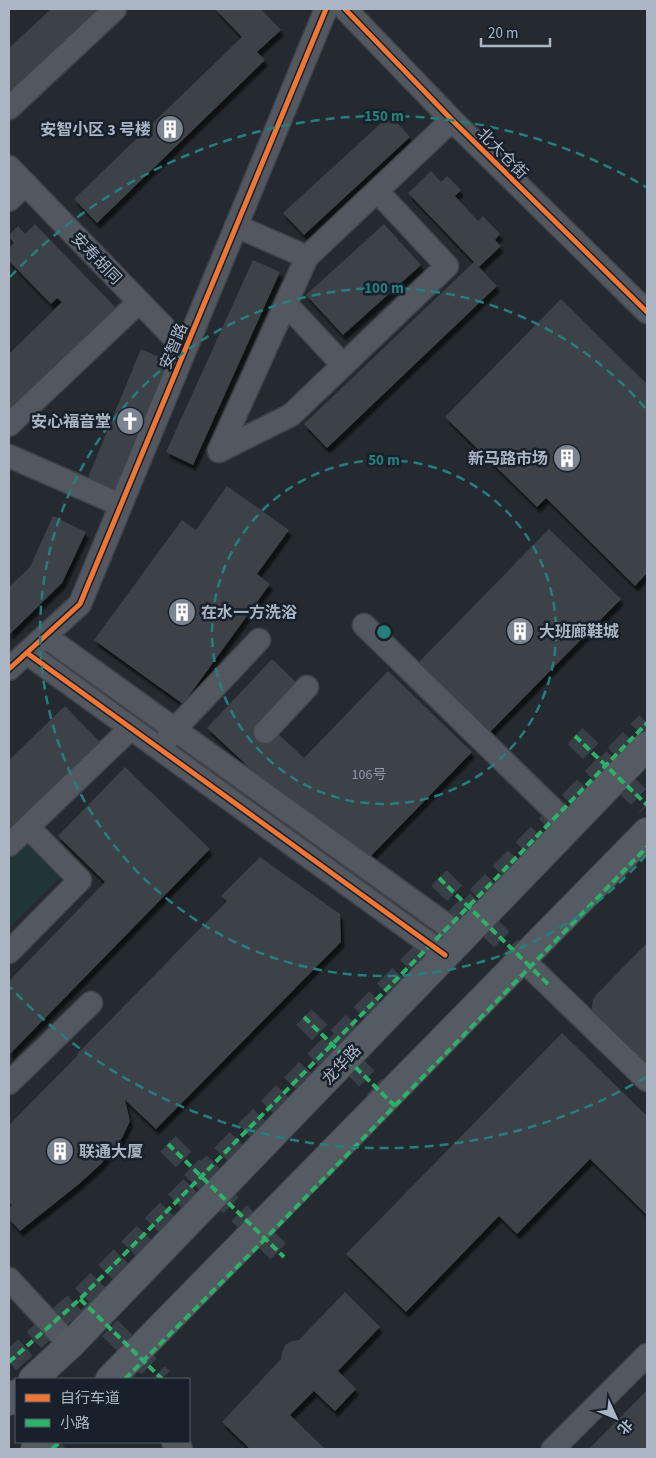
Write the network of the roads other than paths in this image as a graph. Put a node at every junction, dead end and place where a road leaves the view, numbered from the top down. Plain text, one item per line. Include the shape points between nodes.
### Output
1 (115, 9) edge
2 (326, 9) edge
3 (345, 9) edge
4 (9, 108) edge
5 (452, 120) junction
6 (9, 167) edge
7 (26, 184) junction
8 (377, 191) junction
9 (9, 200) edge
10 (236, 226) junction
11 (307, 257) junction
12 (139, 302) junction
13 (286, 304) junction
14 (647, 312) edge
15 (185, 349) junction
16 (344, 364) junction
17 (9, 425) edge
18 (9, 456) edge
19 (121, 505) junction
20 (364, 625) dead end
21 (45, 636) junction
22 (259, 640) dead end
23 (27, 653) junction
24 (9, 669) edge
25 (307, 687) dead end
26 (130, 728) junction
27 (174, 730) junction
28 (265, 732) dead end
29 (647, 746) edge
30 (160, 749) junction
31 (28, 826) junction
32 (570, 826) junction
33 (647, 832) edge
34 (9, 845) edge
35 (454, 946) junction
36 (9, 952) edge
37 (522, 959) junction
38 (90, 1003) dead end
39 (647, 1080) edge
40 (9, 1083) edge
41 (9, 1279) edge
42 (70, 1345) junction
43 (647, 1355) edge
44 (33, 1378) edge
45 (111, 1378) edge
46 (553, 1449) edge

1 - 4 street
2 - 10 street, 安智路
3 - 5 street, 北大仓街
5 - 8 street
5 - 14 street, 北大仓街
6 - 7 street, 安寿胡同
7 - 9 street
7 - 12 street, 安寿胡同
8 - 11 street
8 - 16 street via 447,266
10 - 11 street
10 - 15 street, 安智路
11 - 13 street
12 - 15 street, 安寿胡同
12 - 17 street
13 - 16 street
13 - 16 street via 219,451 291,415
15 - 19 street, 安智路
18 - 19 street
19 - 21 street, 安智路 via 80,604
20 - 32 street
21 - 23 street, 安智路
21 - 27 street
22 - 27 street
23 - 24 street, 安智路
23 - 26 street
25 - 28 street
26 - 30 street
26 - 31 street
27 - 30 street
27 - 35 street
29 - 32 main road, 龙华路
30 - 35 street
31 - 34 street
31 - 36 street via 80,880
32 - 35 main road, 龙华路
33 - 37 main road
35 - 42 main road, 龙华路
37 - 39 street
37 - 45 main road
38 - 40 street
41 - 42 street
42 - 44 main road, 龙华路
43 - 46 street

